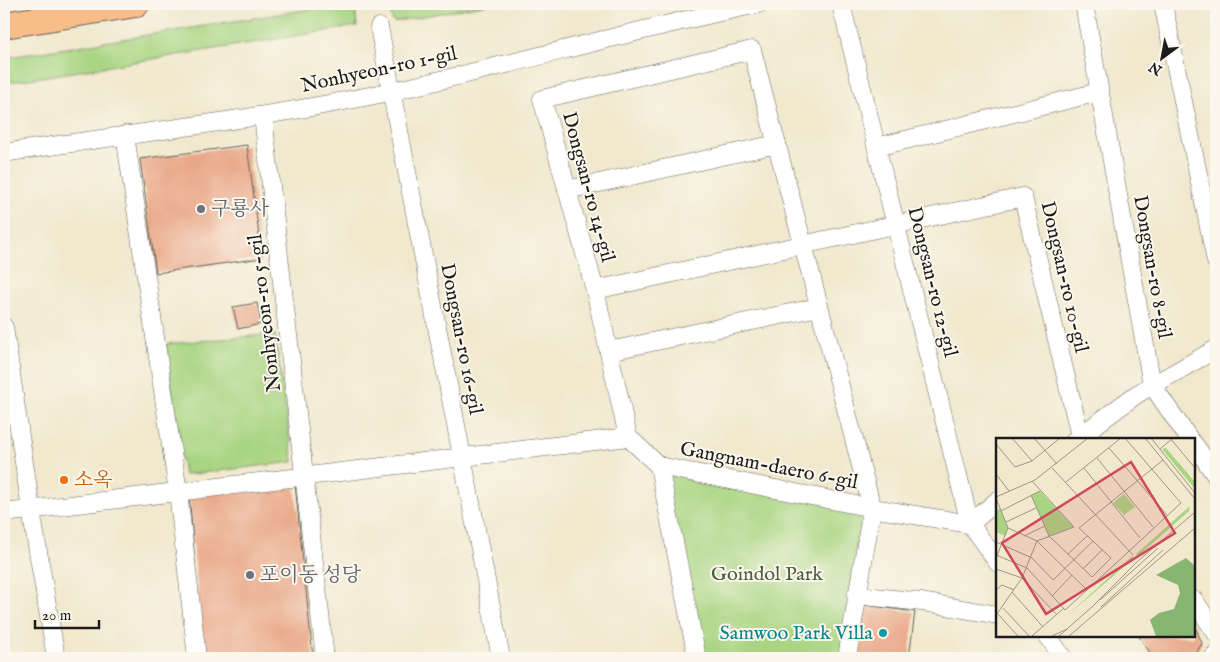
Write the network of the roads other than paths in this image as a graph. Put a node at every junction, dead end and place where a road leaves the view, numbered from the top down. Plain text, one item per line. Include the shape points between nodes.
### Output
1 (136, 4) edge
2 (758, 4) edge
3 (841, 4) edge
4 (1084, 4) edge
5 (1163, 4) edge
6 (4, 25) edge
7 (379, 27) dead end
8 (392, 91) junction
9 (1099, 92) junction
10 (263, 116) junction
11 (125, 134) junction
12 (777, 144) junction
13 (877, 147) junction
14 (4, 153) edge
15 (567, 190) junction
16 (896, 224) junction
17 (803, 245) junction
18 (1216, 261) edge
19 (595, 290) junction
20 (819, 307) junction
21 (4, 326) edge
22 (1216, 349) edge
23 (609, 352) junction
24 (1152, 385) junction
25 (628, 437) junction
26 (1079, 438) edge
27 (1189, 438) edge
28 (1195, 445) edge
29 (462, 457) junction
30 (659, 466) junction
31 (305, 476) junction
32 (1216, 476) edge
33 (178, 492) junction
34 (996, 502) edge
35 (872, 508) junction
36 (31, 510) junction
37 (4, 513) edge
38 (970, 524) junction
39 (996, 560) edge
40 (856, 595) junction
41 (1195, 601) edge
42 (996, 615) edge
43 (1216, 632) edge
44 (1049, 637) edge
45 (1216, 655) edge
46 (56, 658) edge
47 (197, 658) edge
48 (325, 658) edge
49 (501, 658) edge
50 (698, 658) edge
51 (847, 658) edge
52 (1063, 658) edge
53 (1213, 658) edge

1 - 6 main road
2 - 8 street, Nonhyeon-ro 1-gil
3 - 13 street, Dongsan-ro 12-gil
4 - 9 street, Dongsan-ro 8-gil
5 - 18 street
7 - 8 street, Dongsan-ro 16-gil
8 - 10 street, Nonhyeon-ro 1-gil
8 - 29 street, Dongsan-ro 16-gil
9 - 13 street
9 - 24 street, Dongsan-ro 8-gil
10 - 11 street, Nonhyeon-ro 1-gil
10 - 31 street, Nonhyeon-ro 5-gil
11 - 14 street, Nonhyeon-ro 1-gil
11 - 33 street
12 - 15 street
12 - 15 street, Dongsan-ro 14-gil via 752,50 542,99
12 - 17 street
13 - 16 street, Dongsan-ro 12-gil
15 - 19 street, Dongsan-ro 14-gil
16 - 17 street, Dongsan-ro 10-gil
16 - 26 street, Dongsan-ro 10-gil via 1023,197
16 - 38 street, Dongsan-ro 12-gil
17 - 19 street, Dongsan-ro 10-gil
17 - 20 street
19 - 23 street, Dongsan-ro 14-gil
20 - 23 street
20 - 35 street
21 - 36 street
22 - 24 street
23 - 25 street, Dongsan-ro 14-gil
24 - 26 street
24 - 27 street, Dongsan-ro 8-gil
25 - 29 street
25 - 30 street
28 - 32 street
29 - 31 street
29 - 49 street, Dongsan-ro 16-gil
30 - 35 street, Gangnam-daero 6-gil
30 - 50 street
31 - 33 street
31 - 48 street, Nonhyeon-ro 5-gil
33 - 36 street
33 - 47 street
34 - 38 street
35 - 38 street, Gangnam-daero 6-gil
35 - 40 street, Gangnam-daero 6-gil
36 - 37 street
36 - 46 street
38 - 39 street, Dongsan-ro 12-gil
40 - 42 street
40 - 51 street, Gangnam-daero 6-gil
41 - 43 street
44 - 52 street
45 - 53 street

